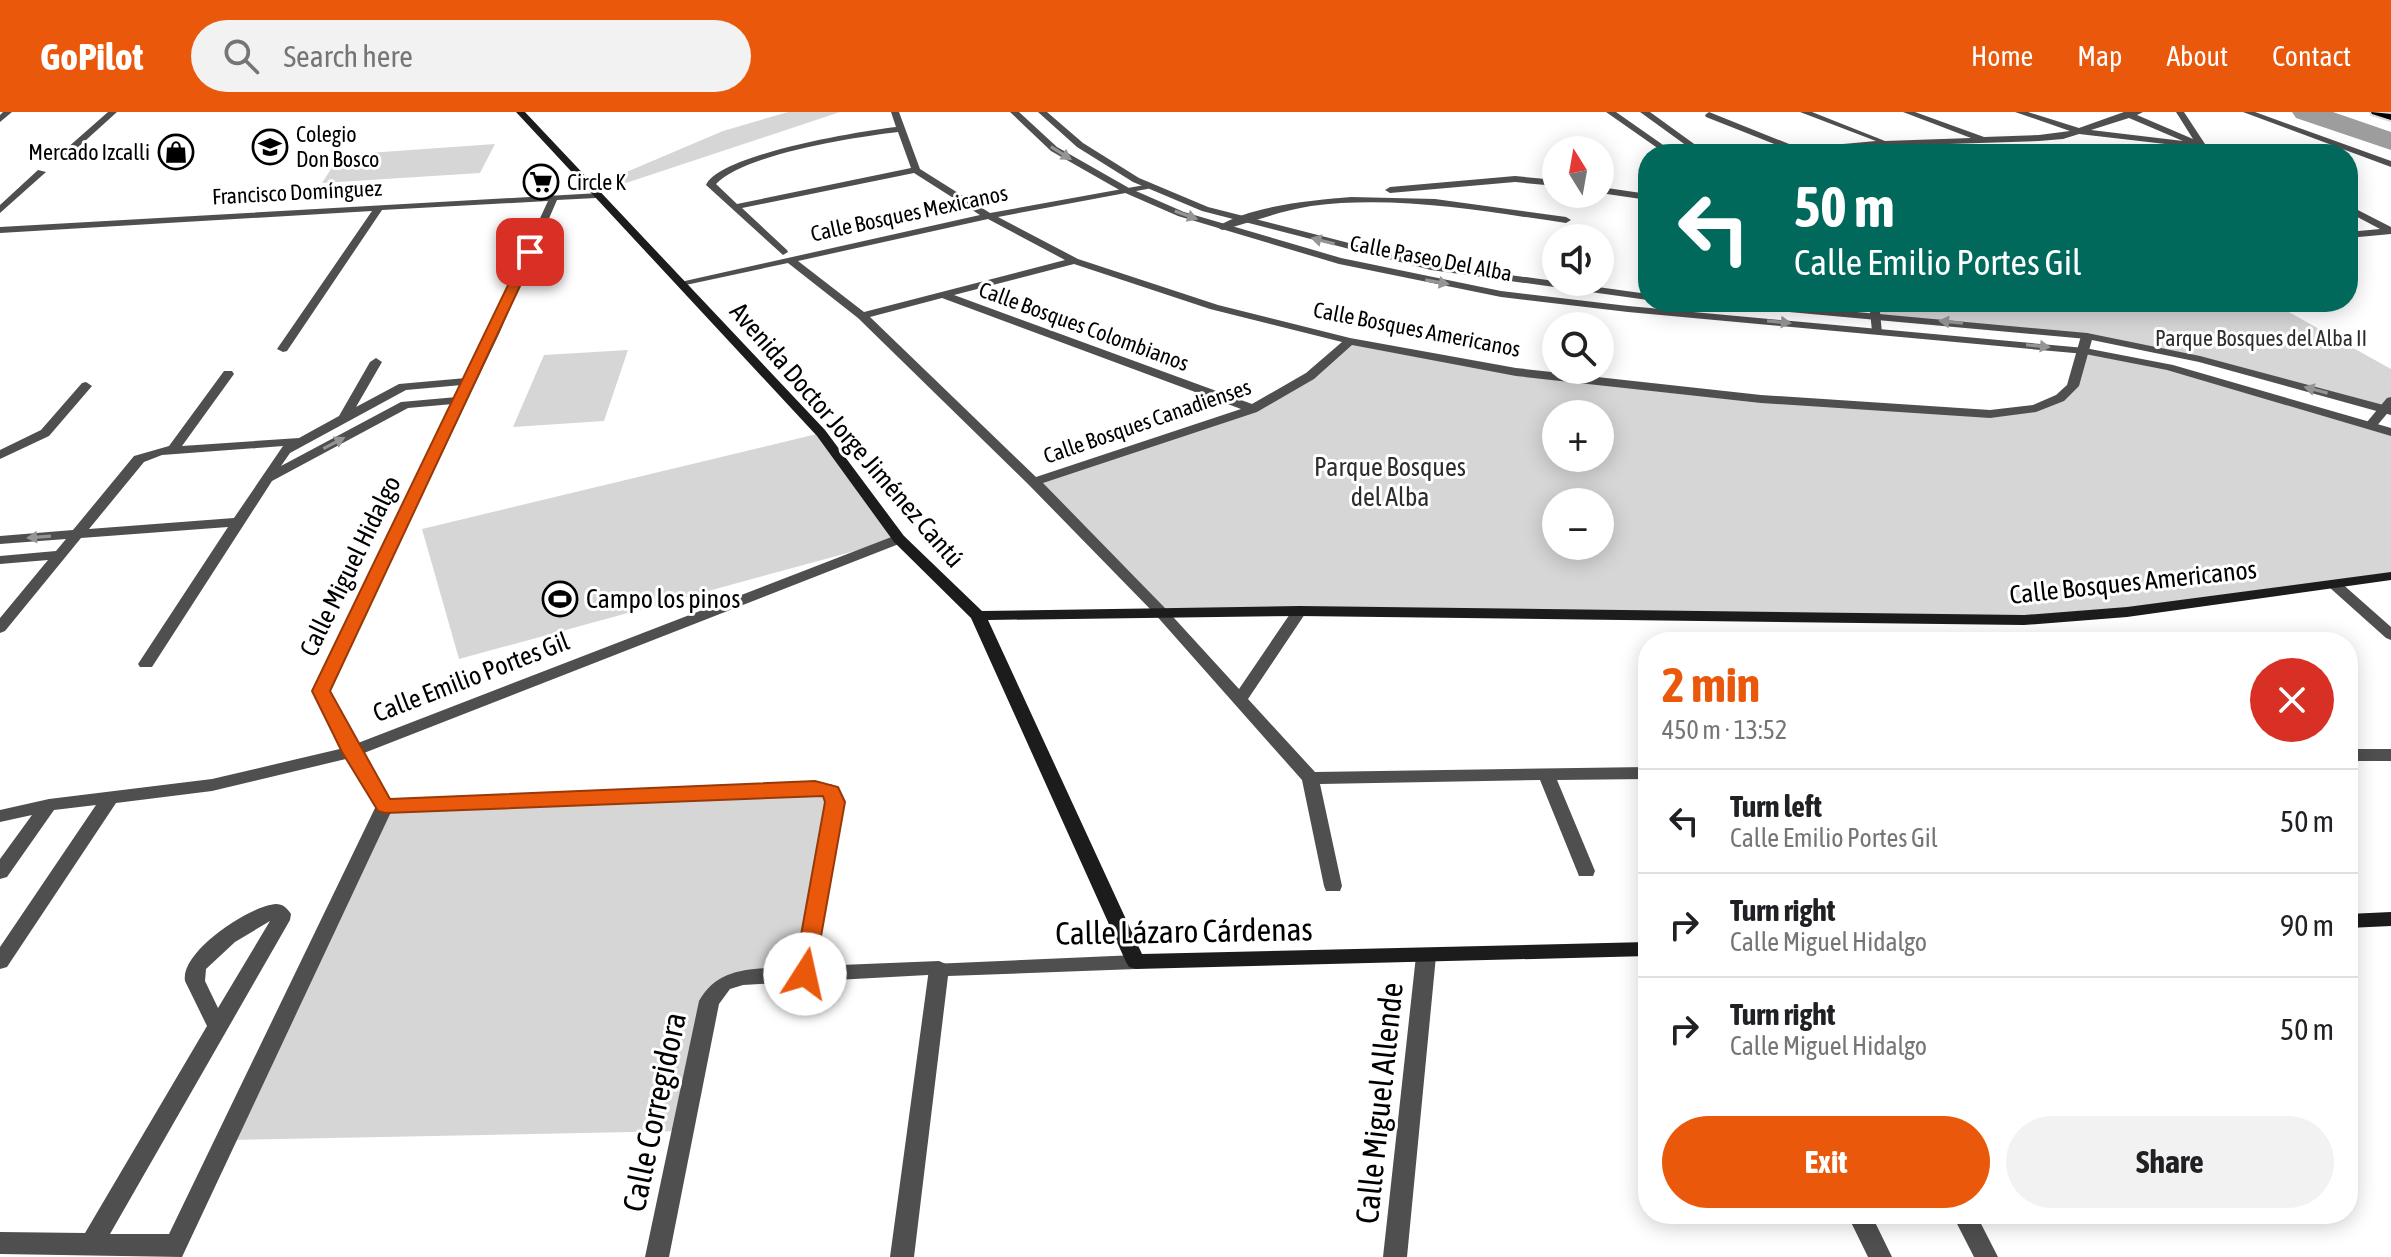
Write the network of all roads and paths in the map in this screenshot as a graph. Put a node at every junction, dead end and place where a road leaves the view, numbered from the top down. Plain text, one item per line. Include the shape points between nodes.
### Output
1 (8, 112) edge
2 (113, 112) edge
3 (520, 112) edge
4 (895, 112) edge
5 (1014, 112) edge
6 (1042, 112) edge
7 (1610, 112) edge
8 (1644, 112) edge
9 (1804, 112) edge
10 (1907, 112) edge
11 (2019, 112) edge
12 (2180, 112) edge
13 (2247, 112) edge
14 (2376, 112) edge
15 (2130, 113) edge
16 (1709, 115) dead end
17 (2391, 117) edge
18 (0, 119) edge
19 (899, 129) junction
20 (2079, 131) junction
21 (1985, 141) junction
22 (1887, 143) junction
23 (1657, 144) edge
24 (1690, 144) edge
25 (1781, 144) edge
26 (1876, 144) edge
27 (2186, 144) edge
28 (2198, 144) edge
29 (2201, 144) edge
30 (2336, 144) edge
31 (2358, 152) edge
32 (61, 158) dead end
33 (2391, 164) edge
34 (916, 170) junction
35 (41, 172) dead end
36 (1136, 180) junction
37 (1542, 182) edge
38 (1147, 186) junction
39 (1120, 187) junction
40 (1614, 192) edge
41 (596, 195) junction
42 (1638, 196) edge
43 (554, 197) junction
44 (734, 207) junction
45 (379, 208) junction
46 (0, 210) edge
47 (2358, 213) edge
48 (983, 214) junction
49 (1228, 215) junction
50 (1242, 220) junction
51 (1566, 220) dead end
52 (1222, 227) junction
53 (0, 230) edge
54 (2390, 231) edge
55 (2358, 234) edge
56 (787, 256) junction
57 (1074, 261) junction
58 (678, 280) junction
59 (946, 296) junction
60 (1638, 296) edge
61 (1638, 310) edge
62 (1662, 312) edge
63 (1875, 312) edge
64 (1899, 312) edge
65 (862, 316) junction
66 (1878, 331) junction
67 (2087, 336) junction
68 (1350, 341) junction
69 (283, 349) dead end
70 (2085, 351) junction
71 (376, 362) dead end
72 (228, 374) dead end
73 (470, 381) junction
74 (86, 386) dead end
75 (461, 400) junction
76 (2389, 407) edge
77 (1253, 409) junction
78 (345, 417) junction
79 (2371, 425) junction
80 (2391, 432) edge
81 (299, 441) junction
82 (172, 451) junction
83 (0, 455) edge
84 (265, 479) junction
85 (1034, 482) junction
86 (237, 522) junction
87 (77, 534) junction
88 (899, 539) junction
89 (0, 540) edge
90 (60, 555) junction
91 (0, 560) edge
92 (2391, 576) edge
93 (2334, 584) junction
94 (1159, 610) junction
95 (1299, 611) junction
96 (978, 616) junction
97 (0, 628) edge
98 (2391, 635) edge
99 (146, 664) dead end
100 (1239, 700) junction
101 (351, 752) junction
102 (2358, 755) edge
103 (2391, 755) edge
104 (1638, 773) edge
105 (1547, 776) junction
106 (1310, 778) junction
107 (111, 797) junction
108 (49, 805) junction
109 (385, 806) junction
110 (0, 816) edge
111 (1586, 871) dead end
112 (0, 872) edge
113 (1333, 886) dead end
114 (2391, 919) edge
115 (2358, 921) edge
116 (1638, 949) edge
117 (1426, 956) junction
118 (0, 962) edge
119 (1136, 962) junction
120 (939, 969) junction
121 (805, 974) junction
122 (723, 984) joint
123 (218, 1027) junction
124 (1864, 1224) edge
125 (1969, 1224) edge
126 (0, 1243) edge
127 (91, 1244) junction
128 (173, 1251) edge
129 (657, 1257) edge
130 (902, 1257) edge
131 (1395, 1257) edge
132 (1880, 1257) edge
133 (1986, 1257) edge

1 - 18 street
2 - 32 street
3 - 41 main road, Avenida Doctor Jorge Jiménez Cantú
4 - 19 street
5 -> 39 street, Calle Paseo Del Alba via 1054,149
6 - 36 street, Calle Paseo Del Alba via 1080,145
7 - 23 street
8 - 24 street
9 - 22 street
10 - 21 street
11 - 20 street
12 - 29 street
13 - 30 street
14 - 17 main road
15 - 20 street
15 - 28 street
16 - 25 street
19 - 34 street
19 - 44 street via 815,143 713,180 711,185
20 - 21 street
20 - 27 street
21 - 22 street
22 - 26 street
31 - 33 street
34 - 44 street
34 - 48 street, Calle Bosques Americanos
35 - 46 street
36 - 38 street, Calle Paseo Del Alba
36 - 39 street, Calle Bosques Mexicanos
37 - 49 street via 1515,179 1297,197
38 - 39 street, Calle Bosques Mexicanos
38 - 49 street, Calle Paseo Del Alba
39 - 48 street, Calle Bosques Mexicanos
39 -> 52 street, Calle Paseo Del Alba
40 - 42 street
41 - 43 street, Francisco Domínguez
41 - 58 main road, Avenida Doctor Jorge Jiménez Cantú
43 - 45 street, Francisco Domínguez
43 - 73 street, Calle Miguel Hidalgo
44 - 56 street
45 - 53 street, Francisco Domínguez
45 - 69 street
47 - 54 street
48 - 56 street, Calle Bosques Mexicanos
48 - 57 street, Calle Bosques Americanos
49 - 50 street, Calle Paseo Del Alba
50 - 51 street via 1288,207 1386,197
50 - 52 street
60 -> 50 street, Calle Paseo Del Alba via 1431,267
52 -> 61 street, Calle Paseo Del Alba via 1339,261 1501,294
54 - 55 street
56 - 58 street, Calle Bosques Mexicanos
56 - 65 street
57 - 59 street
57 - 68 street, Calle Bosques Americanos via 1214,307
58 - 88 main road, Avenida Doctor Jorge Jiménez Cantú via 821,433
59 - 65 street
59 - 77 street, Calle Bosques Colombianos
62 -> 66 street, Calle Paseo Del Alba
63 - 66 street
67 -> 64 street
65 - 85 street
66 -> 70 street, Calle Paseo Del Alba
67 - 70 street, Calle Bosques Americanos
76 -> 67 street
68 - 70 street, Calle Bosques Americanos via 1531,374 1761,399 1976,414 2036,408 2060,398 2073,386
68 - 77 street, Calle Bosques Canadienses via 1310,376
70 - 79 street, Calle Paseo Del Alba via 2169,367
71 - 78 street
72 - 82 street
73 - 75 street, Calle Miguel Hidalgo
73 - 78 street via 403,387
74 - 83 street via 45,433
84 -> 75 street via 405,405
75 - 101 street, Calle Miguel Hidalgo via 321,691
76 - 79 street
77 - 85 street, Calle Bosques Canadienses
78 - 81 street
79 - 80 street, Calle Paseo Del Alba
81 - 82 street
81 - 84 street via 285,450
82 - 87 street via 139,459
84 - 86 street
85 - 94 street
86 - 87 street
86 - 99 street
87 -> 89 street
87 - 90 street
88 - 96 main road, Avenida Doctor Jorge Jiménez Cantú
88 - 101 street, Calle Emilio Portes Gil
90 - 91 street
90 - 97 street
92 - 93 main road, Calle Bosques Americanos
93 - 95 main road, Calle Bosques Americanos via 2024,620
93 - 98 street
94 - 95 main road, Calle Bosques Americanos
94 - 96 main road, Calle Bosques Americanos
94 - 100 street
95 - 100 street
96 - 119 main road, Avenida Doctor Jorge Jiménez Cantú
100 - 106 street
101 - 107 street, Calle Emilio Portes Gil via 212,785
101 - 109 street, Calle Miguel Hidalgo
102 - 103 street
104 - 105 street
105 - 106 street
105 - 111 street
106 - 113 street
107 - 108 street, Calle Emilio Portes Gil
107 - 118 street
108 - 110 street, Calle Emilio Portes Gil
108 - 112 street
109 - 121 street via 815,787 831,791 835,802
109 - 128 street
114 - 115 main road
116 - 117 main road, Calle Lázaro Cárdenas
117 - 119 main road, Calle Lázaro Cárdenas
117 - 131 street, Calle Miguel Allende
119 - 120 street, Calle Lázaro Cárdenas
120 - 121 street, Calle Lázaro Cárdenas
120 - 130 street
121 - 122 street, Calle Lázaro Cárdenas via 742,977
122 - 129 street, Calle Corregidora via 709,1001
123 - 123 street via 194,977 195,965 261,916 277,911 280,920
123 - 127 street
124 - 132 street
125 - 133 street
126 - 127 street
127 - 128 street

